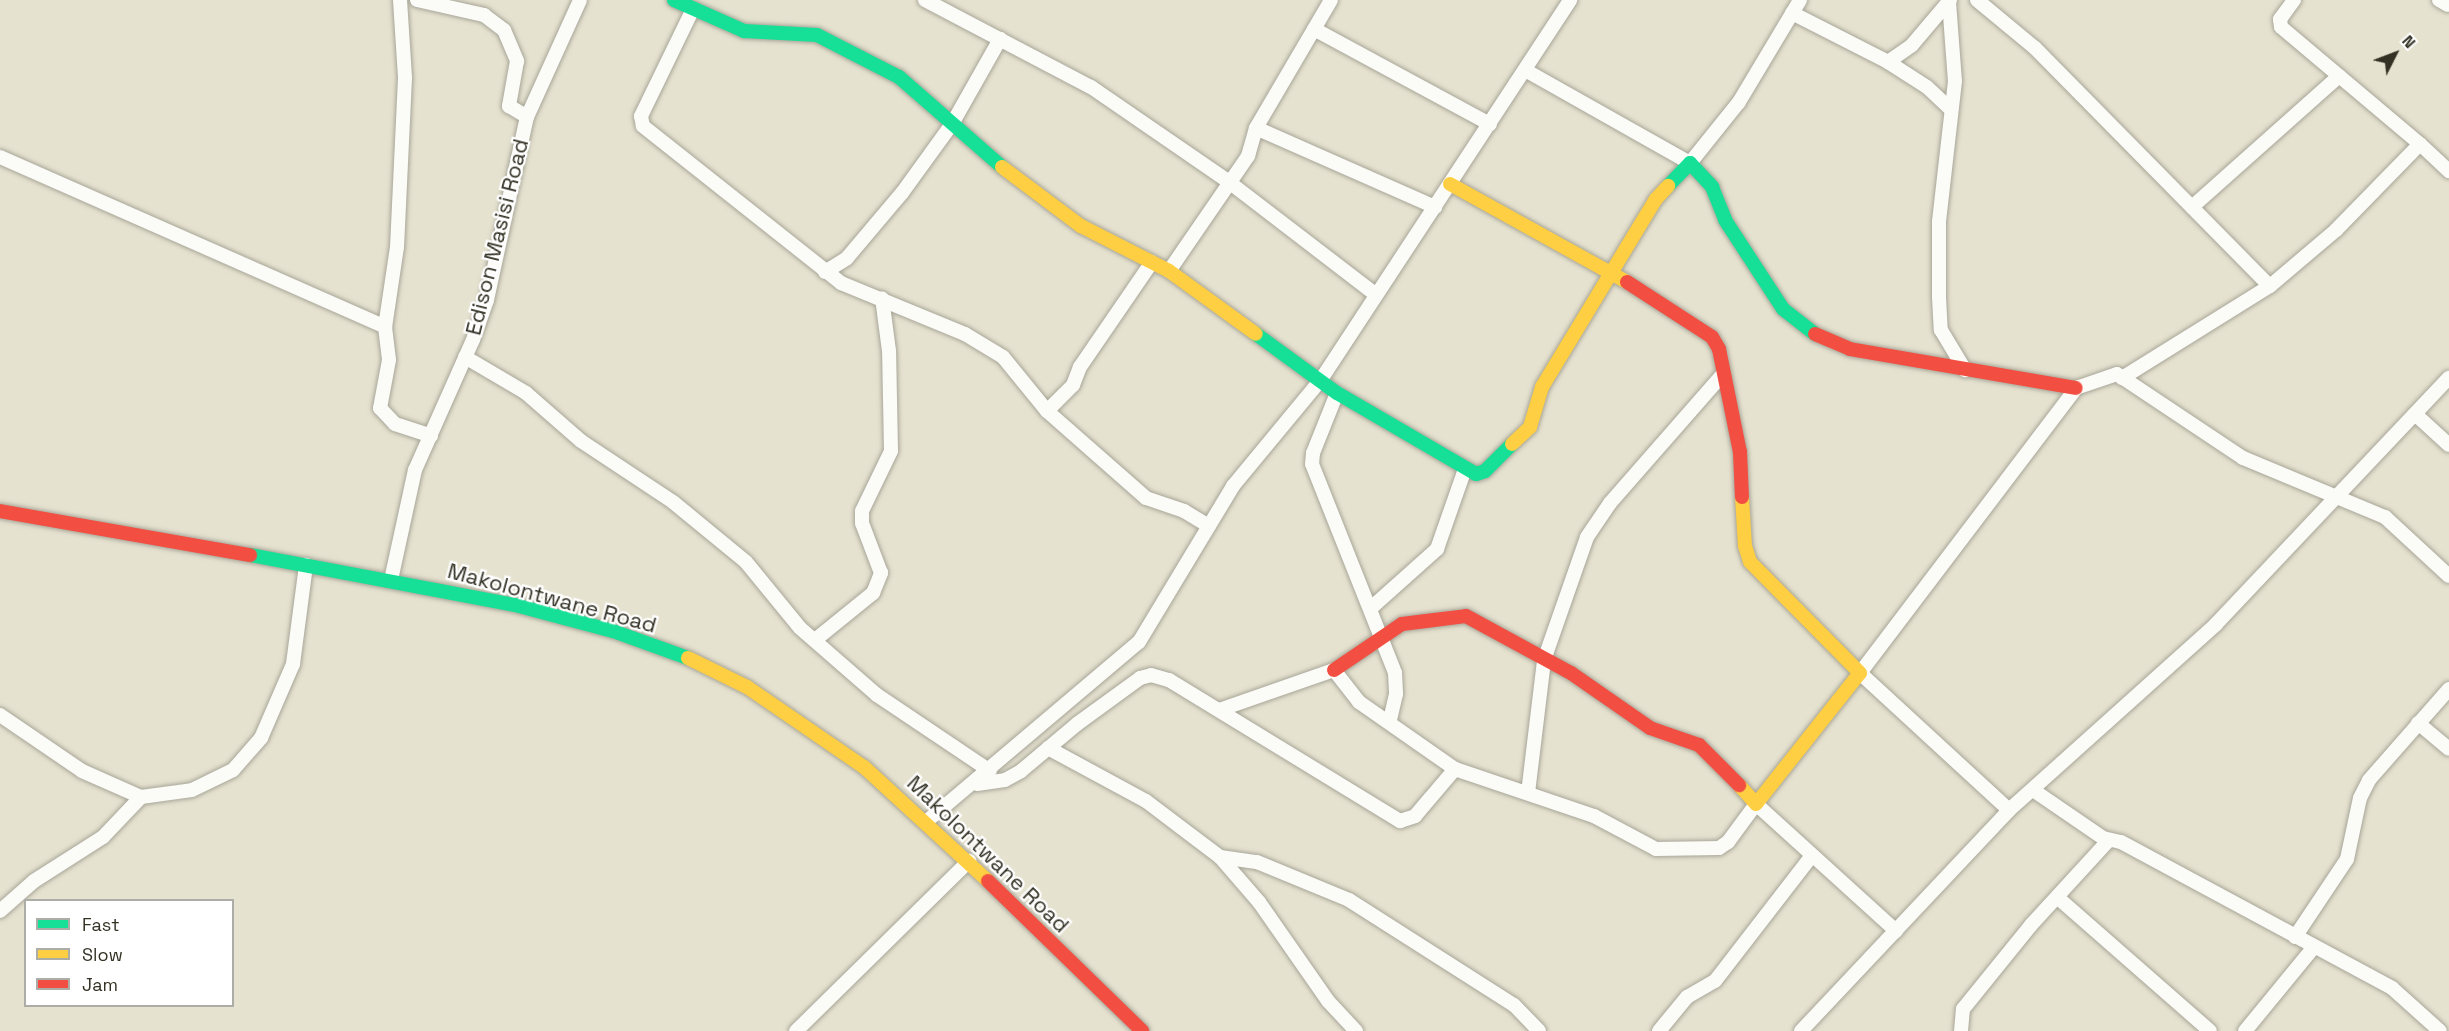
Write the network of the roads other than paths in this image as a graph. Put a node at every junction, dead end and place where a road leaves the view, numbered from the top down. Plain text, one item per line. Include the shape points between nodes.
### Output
1 (400, 0) edge
2 (417, 0) edge
3 (580, 0) edge
4 (674, 0) edge
5 (1331, 0) edge
6 (1570, 0) edge
7 (1800, 0) edge
8 (1977, 0) edge
9 (2294, 0) edge
10 (1950, 1) edge
11 (934, 2) edge
12 (692, 11) junction
13 (1792, 13) junction
14 (1314, 29) junction
15 (1000, 39) junction
16 (1888, 62) junction
17 (1525, 70) junction
18 (2339, 76) junction
19 (1951, 109) junction
20 (527, 117) junction
21 (952, 124) junction
22 (1490, 124) junction
23 (1256, 129) junction
24 (2421, 144) junction
25 (0, 157) edge
26 (1690, 163) junction
27 (2449, 171) edge
28 (1229, 182) junction
29 (1450, 184) junction
30 (1435, 207) junction
31 (2192, 207) junction
32 (1152, 262) junction
33 (1169, 271) junction
34 (825, 272) junction
35 (1612, 272) junction
36 (2270, 286) junction
37 (1376, 295) junction
38 (882, 298) junction
39 (385, 327) junction
40 (465, 357) junction
41 (1965, 370) junction
42 (1722, 375) junction
43 (2122, 378) junction
44 (2449, 378) edge
45 (1320, 381) junction
46 (2076, 388) junction
47 (1337, 393) junction
48 (1047, 411) junction
49 (2415, 414) junction
50 (431, 436) junction
51 (2449, 445) edge
52 (1465, 469) junction
53 (2334, 499) junction
54 (0, 511) edge
55 (1209, 526) junction
56 (306, 565) junction
57 (2449, 576) edge
58 (391, 580) junction
59 (1371, 608) junction
60 (1382, 635) junction
61 (815, 640) junction
62 (1544, 660) junction
63 (1334, 670) junction
64 (1860, 673) junction
65 (2449, 689) edge
66 (1219, 710) junction
67 (0, 716) edge
68 (1390, 721) junction
69 (2418, 723) junction
70 (1048, 748) junction
71 (2449, 749) edge
72 (1455, 769) junction
73 (990, 771) junction
74 (974, 784) junction
75 (2033, 790) junction
76 (1528, 793) junction
77 (141, 797) junction
78 (1756, 804) junction
79 (2009, 810) junction
80 (927, 821) junction
81 (2109, 840) junction
82 (1220, 857) junction
83 (1811, 857) junction
84 (969, 861) junction
85 (2057, 897) junction
86 (0, 911) edge
87 (1896, 931) junction
88 (2295, 937) junction
89 (2314, 947) junction
90 (796, 1031) edge
91 (1142, 1031) edge
92 (1356, 1031) edge
93 (1539, 1031) edge
94 (1659, 1031) edge
95 (1801, 1031) edge
96 (1961, 1031) edge
97 (2210, 1031) edge
98 (2245, 1031) edge
99 (2440, 1031) edge

1 - 39 street via 405,78 399,213
2 - 20 street via 484,15 504,30 517,61 509,106
3 - 20 street, Edison Masisi Road
4 - 12 street
5 - 14 street
6 - 17 street
7 - 13 street
8 - 31 street via 2035,48
9 - 18 street via 2279,24
10 - 16 street via 1912,45
10 - 19 street via 1954,32
11 - 15 street
12 - 21 street via 744,31 817,36 843,46 899,77
12 - 34 street via 641,116 643,126
13 - 16 street
13 - 26 street via 1738,102
14 - 22 street
14 - 23 street
15 - 21 street
15 - 28 street via 1091,87
16 - 19 street via 1927,87
17 - 22 street
17 - 26 street
18 - 24 street
18 - 31 street
19 - 41 street via 1939,222 1940,308 1946,341
20 - 40 street, Edison Masisi Road via 487,300
21 - 32 street via 1026,188 1081,226
21 - 34 street via 902,193 847,258
22 - 29 street
23 - 28 street via 1248,156
23 - 30 street
24 - 27 street
24 - 36 street via 2336,230
25 - 39 street
26 - 35 street via 1662,189
26 - 41 street via 1712,187 1725,220 1791,320 1850,349
28 - 33 street
28 - 37 street
29 - 30 street
29 - 35 street
30 - 37 street
31 - 36 street
32 - 33 street
32 - 48 street via 1080,367 1072,385
33 - 45 street
34 - 38 street via 841,283
35 - 42 street via 1704,329 1719,349
35 - 52 street via 1542,387 1524,434 1480,474
36 - 43 street
37 - 45 street
38 - 48 street via 965,334 1004,357
38 - 61 street via 889,351 891,451 862,511 862,523 881,573 873,593
39 - 50 street via 389,360 380,408 395,424
40 - 50 street, Edison Masisi Road
40 - 61 street via 512,383 581,441 674,502 746,562 787,615
41 - 46 street
42 - 62 street via 1597,520 1587,537
42 - 64 street via 1740,452 1745,546 1750,562
43 - 46 street via 2111,374
43 - 53 street via 2243,458
44 - 49 street
45 - 47 street
45 - 55 street via 1233,486
46 - 64 street
47 - 52 street
47 - 59 street via 1312,464
48 - 55 street via 1152,503 1184,511
49 - 51 street
49 - 53 street
50 - 58 street, Edison Masisi Road via 415,470
52 - 59 street via 1437,549
53 - 57 street via 2385,517
53 - 75 street via 2216,624
54 - 56 street, Makolontwane Road
55 - 73 street via 1139,642
56 - 58 street, Makolontwane Road
56 - 77 street via 293,664 261,738 248,758 234,770 192,790
58 - 80 street, Makolontwane Road via 613,631 690,659 747,687 808,726
59 - 60 street
60 - 62 street via 1402,624 1457,615
60 - 63 street
60 - 68 street via 1395,673 1396,694
61 - 73 street via 877,695
62 - 76 street
62 - 78 street via 1571,673 1650,728 1712,753
63 - 66 street
63 - 68 street via 1359,702
64 - 78 street
64 - 79 street
65 - 69 street
66 - 70 street via 1168,680 1151,675 1140,678
66 - 72 street via 1400,821 1415,816
67 - 77 street via 82,771
68 - 72 street
69 - 71 street
69 - 88 street via 2369,780 2360,798 2347,859
70 - 74 street via 1005,780
70 - 82 street via 1146,801
72 - 76 street
73 - 74 street
74 - 80 street
75 - 79 street
75 - 81 street
76 - 78 street via 1594,816 1656,849 1719,848 1728,842
77 - 86 street via 103,837 34,880
78 - 83 street
79 - 87 street
80 - 84 street, Makolontwane Road
81 - 85 street
81 - 88 street via 2121,842
82 - 92 street via 1258,902 1328,1001
82 - 93 street via 1257,862 1349,900 1514,1005
83 - 87 street
83 - 94 street via 1715,981 1687,997
84 - 90 street
84 - 91 street, Makolontwane Road
85 - 96 street via 1964,1009
85 - 97 street
87 - 95 street
88 - 89 street
89 - 98 street
89 - 99 street via 2392,988

